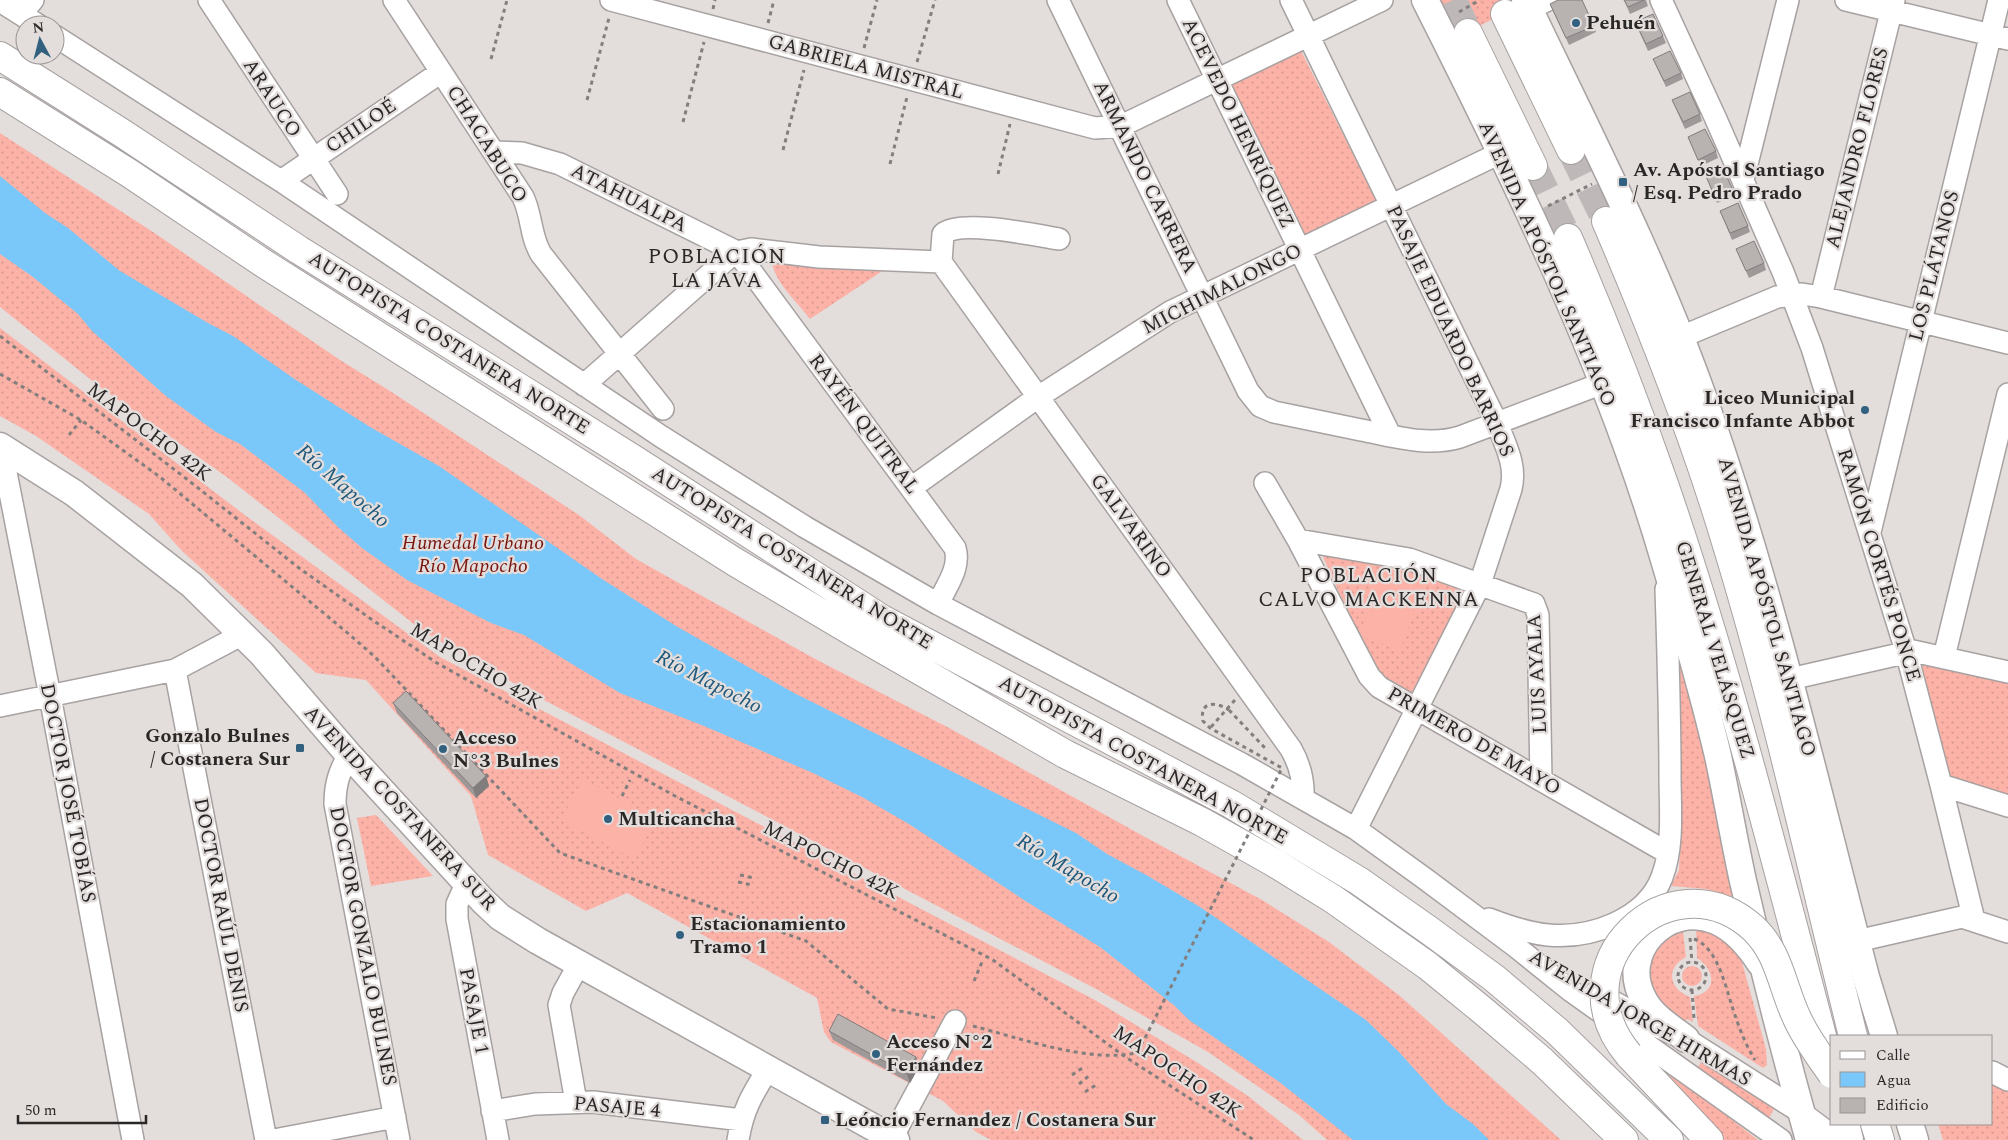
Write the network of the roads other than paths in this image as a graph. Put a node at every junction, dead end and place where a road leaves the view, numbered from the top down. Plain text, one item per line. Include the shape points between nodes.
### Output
1 (209, 0) edge
2 (394, 0) edge
3 (612, 0) edge
4 (1058, 0) edge
5 (1178, 0) edge
6 (1291, 0) edge
7 (1382, 0) edge
8 (1425, 0) edge
9 (1661, 0) edge
10 (1788, 0) edge
11 (1846, 0) edge
12 (1999, 0) edge
13 (0, 1) edge
14 (1892, 5) edge
15 (1527, 6) edge
16 (28, 10) edge
17 (1468, 33) tunnel mouth
18 (1309, 35) junction
19 (1999, 37) edge
20 (65, 42) edge
21 (0, 56) edge
22 (441, 72) junction
23 (1217, 80) junction
24 (0, 92) edge
25 (1121, 126) junction
26 (1571, 150) tunnel mouth
27 (494, 152) junction
28 (1500, 153) junction
29 (312, 158) junction
30 (1533, 166) tunnel mouth
31 (1743, 180) junction
32 (280, 181) junction
33 (337, 194) dead end
34 (1390, 204) junction
35 (1606, 221) tunnel mouth
36 (1568, 238) tunnel mouth
37 (1059, 240) dead end
38 (1299, 249) junction
39 (737, 252) junction
40 (940, 262) junction
41 (1792, 294) junction
42 (1202, 295) junction
43 (1821, 297) junction
44 (1921, 321) junction
45 (1681, 337) junction
46 (2008, 343) edge
47 (621, 353) junction
48 (1604, 383) junction
49 (584, 385) junction
50 (2008, 394) edge
51 (1038, 397) junction
52 (663, 409) dead end
53 (1497, 423) junction
54 (1390, 435) junction
55 (0, 446) edge
56 (1265, 483) dead end
57 (912, 488) junction
58 (1870, 533) junction
59 (1298, 540) junction
60 (1665, 562) junction
61 (1480, 584) junction
62 (938, 604) junction
63 (243, 634) junction
64 (1906, 651) junction
65 (1944, 657) junction
66 (175, 670) junction
67 (2008, 672) edge
68 (1790, 679) junction
69 (50, 696) junction
70 (0, 706) edge
71 (1417, 709) junction
72 (349, 755) junction
73 (1541, 779) junction
74 (1941, 785) junction
75 (1303, 798) junction
76 (2008, 806) edge
77 (1356, 829) junction
78 (1668, 854) junction
79 (466, 884) junction
80 (1468, 911) junction
81 (1974, 920) junction
82 (2008, 932) edge
83 (1857, 941) junction
84 (1515, 946) junction
85 (579, 964) junction
86 (1766, 972) junction
87 (955, 1021) road end
88 (1853, 1035) edge
89 (1885, 1035) edge
90 (1686, 1039) junction
91 (1830, 1066) edge
92 (768, 1069) junction
93 (1830, 1070) edge
94 (1993, 1072) edge
95 (2008, 1080) edge
96 (576, 1102) junction
97 (492, 1111) junction
98 (1802, 1113) junction
99 (395, 1118) junction
100 (1845, 1125) edge
101 (1875, 1125) edge
102 (1910, 1125) edge
103 (740, 1130) edge
104 (884, 1137) edge
105 (133, 1140) edge
106 (266, 1140) edge
107 (274, 1140) edge
108 (399, 1140) edge
109 (498, 1140) edge
110 (1624, 1140) edge
111 (1669, 1140) edge
112 (1709, 1140) edge
113 (1781, 1140) edge
114 (1809, 1140) edge
115 (1838, 1140) edge
116 (1849, 1140) edge
117 (1880, 1140) edge
118 (1915, 1140) edge

1 - 29 street, ARAUCO
2 - 22 street, CHACABUCO
3 - 25 street, GABRIELA MISTRAL via 1095,128
4 - 25 street, ARMANDO CARRERA
5 - 23 street, ACEVEDO HENRÍQUEZ
6 - 18 street, PASAJE EDUARDO BARRIOS
7 - 18 street
8 - 28 main road, AVENIDA APÓSTOL SANTIAGO
9 - 31 street, RAMÓN CORTÉS PONCE
10 - 31 street
11 - 14 street
12 - 19 street, LOS PLÁTANOS
13 - 16 street
14 - 19 street
14 - 43 street, ALEJANDRO FLORES
15 - 26 highway
15 - 45 main road, AVENIDA APÓSTOL SANTIAGO via 1611,175
17 - 30 highway
18 - 23 street
18 - 34 street, PASAJE EDUARDO BARRIOS
19 - 44 street, LOS PLÁTANOS
20 - 32 street
21 - 111 highway, AUTOPISTA COSTANERA NORTE via 299,250 882,619 1231,804 1358,882 1494,978 1576,1049
22 - 27 street, CHACABUCO
22 - 29 street, CHILOÉ
23 - 25 street
23 - 38 street, ACEVEDO HENRÍQUEZ
24 - 110 highway, AUTOPISTA COSTANERA NORTE via 735,562 1065,754 1202,822 1332,900 1414,956 1476,1005 1542,1060
25 - 42 street, ARMANDO CARRERA
27 - 39 street, ATAHUALPA via 522,153 560,164
27 - 47 street, CHACABUCO via 526,204 538,248
28 - 34 street, MICHIMALONGO
28 - 48 main road, AVENIDA APÓSTOL SANTIAGO
29 - 32 street, CHILOÉ
29 - 33 street, ARAUCO
31 - 41 street, RAMÓN CORTÉS PONCE
32 - 49 street
34 - 38 street, MICHIMALONGO
34 - 53 street, PASAJE EDUARDO BARRIOS
35 - 88 highway, GENERAL VELÁSQUEZ via 1677,394 1726,541 1762,669
36 - 91 highway, GENERAL VELÁSQUEZ via 1632,395 1684,547 1734,712
37 - 40 street via 1003,230 958,227 943,234
38 - 42 street, MICHIMALONGO
38 - 54 street, ACEVEDO HENRÍQUEZ
39 - 40 street via 752,249 804,256
39 - 47 street
39 - 57 street, RAYÉN QUITRAL
40 - 51 street, GALVARINO
41 - 43 street
41 - 45 street via 1777,297
41 - 58 street, RAMÓN CORTÉS PONCE
42 - 51 street, MICHIMALONGO
42 - 54 street, ARMANDO CARRERA via 1248,391 1260,406 1274,412
43 - 44 street
44 - 46 street
44 - 58 street, LOS PLÁTANOS
45 - 68 main road, AVENIDA APÓSTOL SANTIAGO via 1746,525
47 - 49 street
47 - 52 street, CHACABUCO
48 - 53 street
48 - 60 main road, AVENIDA APÓSTOL SANTIAGO
49 - 62 street via 740,487
50 - 65 street
51 - 57 street, MICHIMALONGO
51 - 75 street, GALVARINO via 1291,749 1301,770
53 - 54 street via 1442,441
53 - 61 street, PASAJE EDUARDO BARRIOS via 1511,460 1513,481
55 - 63 main road, AVENIDA COSTANERA SUR via 74,493 164,562
55 - 69 street, DOCTOR JOSÉ TOBÍAS
56 - 59 street, PRIMERO DE MAYO
57 - 62 street, RAYÉN QUITRAL via 957,555 956,566
58 - 64 street, RAMÓN CORTÉS PONCE
59 - 61 street, LUIS AYALA via 1409,559
59 - 71 street, PRIMERO DE MAYO via 1369,676 1384,691
60 - 78 street, AVENIDA APÓSTOL SANTIAGO via 1670,706
60 - 86 main road, AVENIDA APÓSTOL SANTIAGO via 1716,752 1742,879
61 - 71 street, PASAJE EDUARDO BARRIOS
61 - 73 street, LUIS AYALA via 1531,603 1538,610
62 - 75 street
63 - 66 street
63 - 72 main road, AVENIDA COSTANERA SUR
64 - 65 street
64 - 68 street
64 - 74 street, RAMÓN CORTÉS PONCE
65 - 67 street
66 - 69 street
66 - 106 street, DOCTOR RAÚL DENIS
68 - 83 main road, AVENIDA APÓSTOL SANTIAGO
69 - 70 street
69 - 105 street, DOCTOR JOSÉ TOBÍAS
71 - 73 street, PRIMERO DE MAYO
71 - 77 street, PASAJE EDUARDO BARRIOS
72 - 79 main road, AVENIDA COSTANERA SUR
72 - 99 street, DOCTOR GONZALO BULNES via 336,782 335,804
73 - 78 street, PRIMERO DE MAYO
74 - 76 street
74 - 81 street, RAMÓN CORTÉS PONCE
75 - 77 street
77 - 80 street
78 - 80 street, AVENIDA APÓSTOL SANTIAGO via 1662,877 1648,900 1631,914 1596,930 1568,935 1546,934 1500,924
79 - 85 main road, AVENIDA COSTANERA SUR via 500,917
79 - 97 street, PASAJE 1 via 457,904 457,919
80 - 84 street
81 - 82 street
81 - 83 street via 1954,918
83 - 89 main road, AVENIDA APÓSTOL SANTIAGO
84 - 90 street, AVENIDA JORGE HIRMAS via 1658,1027
84 - 113 street, AVENIDA JORGE HIRMAS via 1571,991
85 - 92 main road, AVENIDA COSTANERA SUR
85 - 96 street via 559,1005
86 - 90 main road via 1741,939 1718,921 1688,916 1673,919 1654,931 1638,959 1636,970 1640,992 1651,1011
86 - 98 main road, AVENIDA APÓSTOL SANTIAGO
87 - 104 street
90 - 98 street, AVENIDA JORGE HIRMAS
92 - 103 street via 746,1105
92 - 104 main road, AVENIDA COSTANERA SUR
93 - 112 highway, bridge via 1796,1016 1769,946 1745,921 1705,906 1676,906 1650,916 1627,933 1611,958 1606,972 1604,1002 1612,1031 1629,1055
94 - 95 street
96 - 97 street, PASAJE 4
96 - 103 street, PASAJE 4 via 610,1104
97 - 109 street, PASAJE 1
98 - 114 main road, AVENIDA APÓSTOL SANTIAGO
98 - 115 street, AVENIDA JORGE HIRMAS
99 - 107 street
99 - 108 street, DOCTOR GONZALO BULNES
100 - 116 highway
101 - 117 highway
102 - 118 main road

